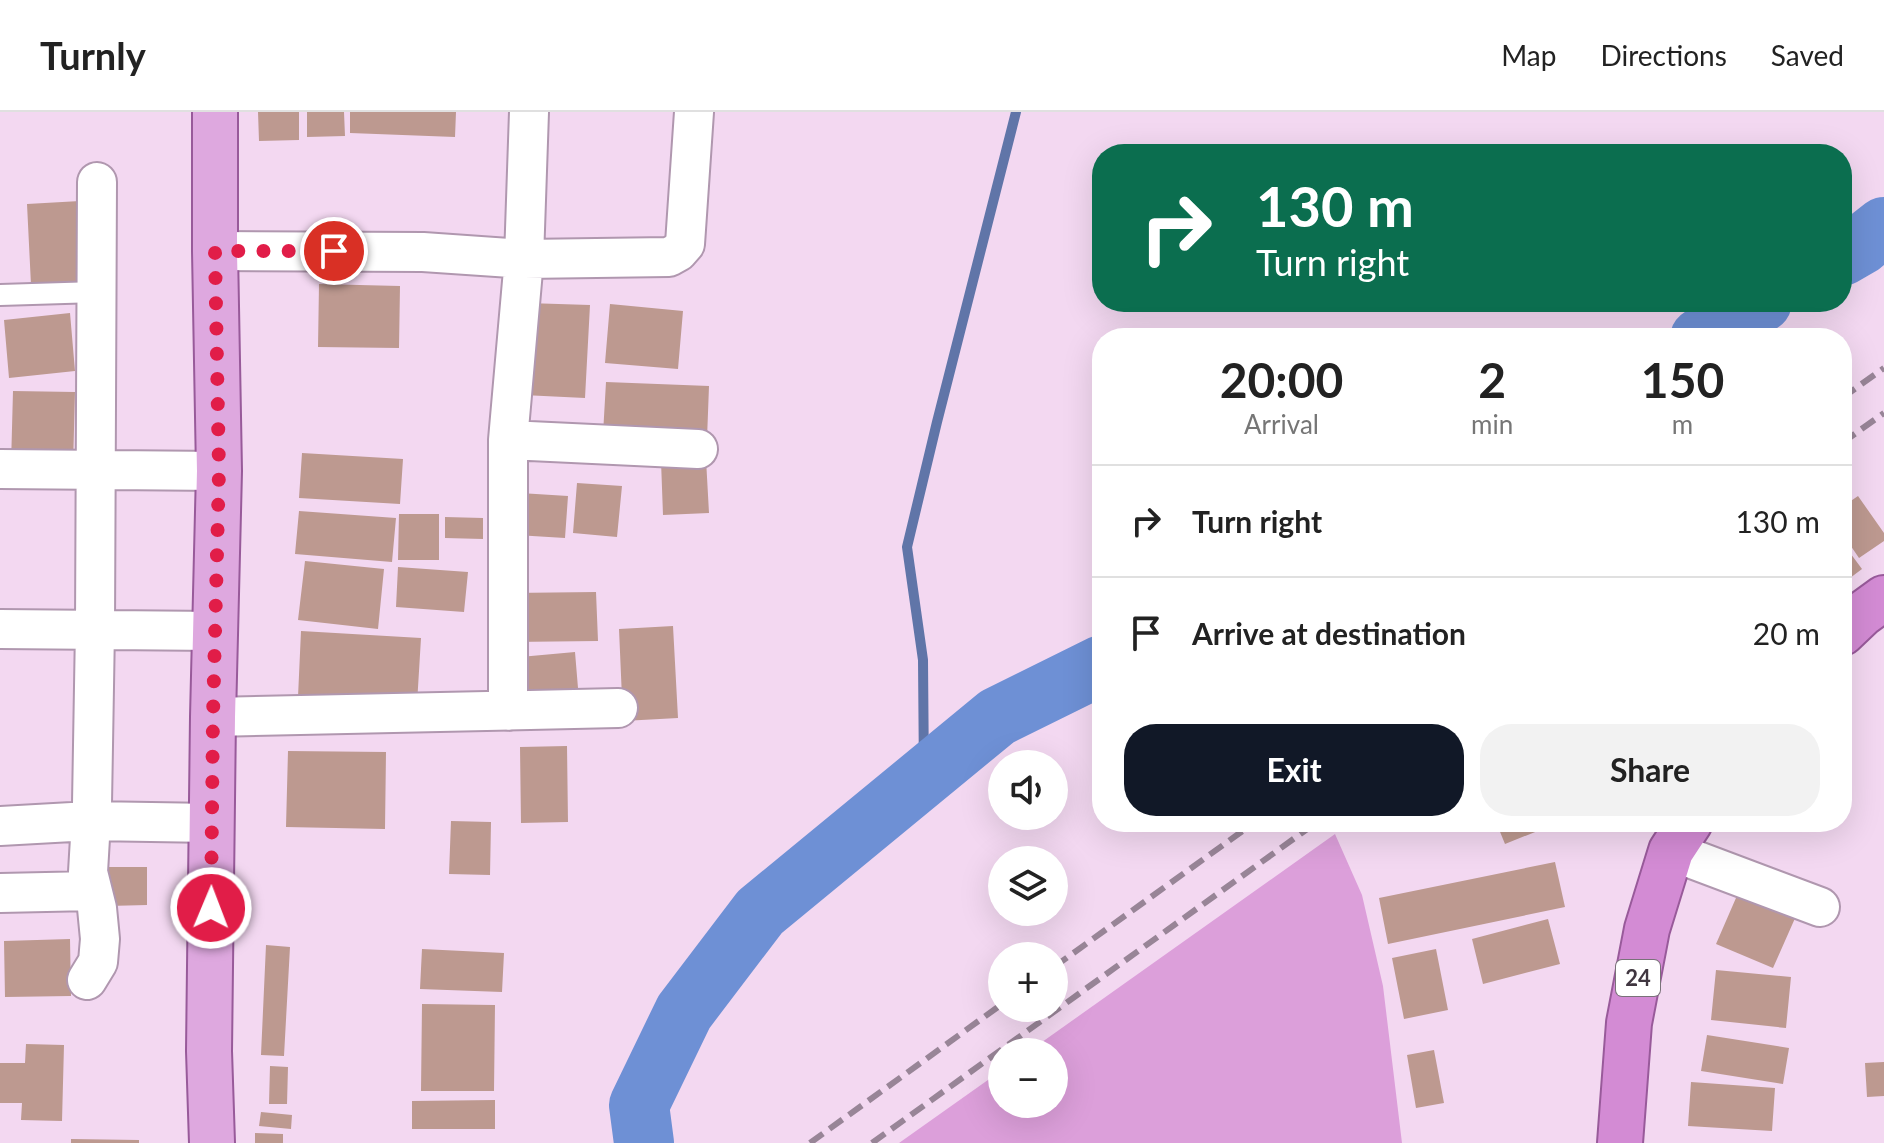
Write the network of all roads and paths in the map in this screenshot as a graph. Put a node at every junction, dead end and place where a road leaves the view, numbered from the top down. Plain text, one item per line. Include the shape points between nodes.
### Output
1 (215, 112) edge
2 (529, 112) edge
3 (694, 112) edge
4 (97, 182) dead end
5 (215, 251) junction
6 (524, 259) junction
7 (97, 292) junction
8 (0, 295) edge
9 (508, 440) junction
10 (698, 449) dead end
11 (0, 469) edge
12 (97, 470) junction
13 (219, 471) junction
14 (1884, 598) edge
15 (1852, 624) edge
16 (95, 628) junction
17 (0, 629) edge
18 (215, 631) junction
19 (618, 708) dead end
20 (508, 711) junction
21 (213, 717) junction
22 (90, 821) junction
23 (212, 823) junction
24 (0, 826) edge
25 (1680, 837) edge
26 (92, 891) junction
27 (0, 893) edge
28 (1820, 907) dead end
29 (87, 980) dead end
30 (212, 1143) edge
31 (1620, 1143) edge

1 - 5 main road
2 - 6 street
3 - 6 street via 685,244 678,252 669,257
4 - 7 street
5 - 6 street via 423,252
5 - 13 main road
6 - 9 street
7 - 8 lane
7 - 12 street
9 - 10 street
9 - 20 street
11 - 12 street
12 - 13 street
12 - 16 street
13 - 18 main road
14 - 15 highway
16 - 17 street
16 - 18 street
16 - 22 street
18 - 21 main road
19 - 20 street
20 - 21 street
21 - 23 main road
22 - 23 street
22 - 24 street
22 - 26 street
23 - 30 main road
25 - 28 street
25 - 31 highway, 24 via 1647,929 1629,1023
26 - 27 street
26 - 29 street via 100,939 98,962

